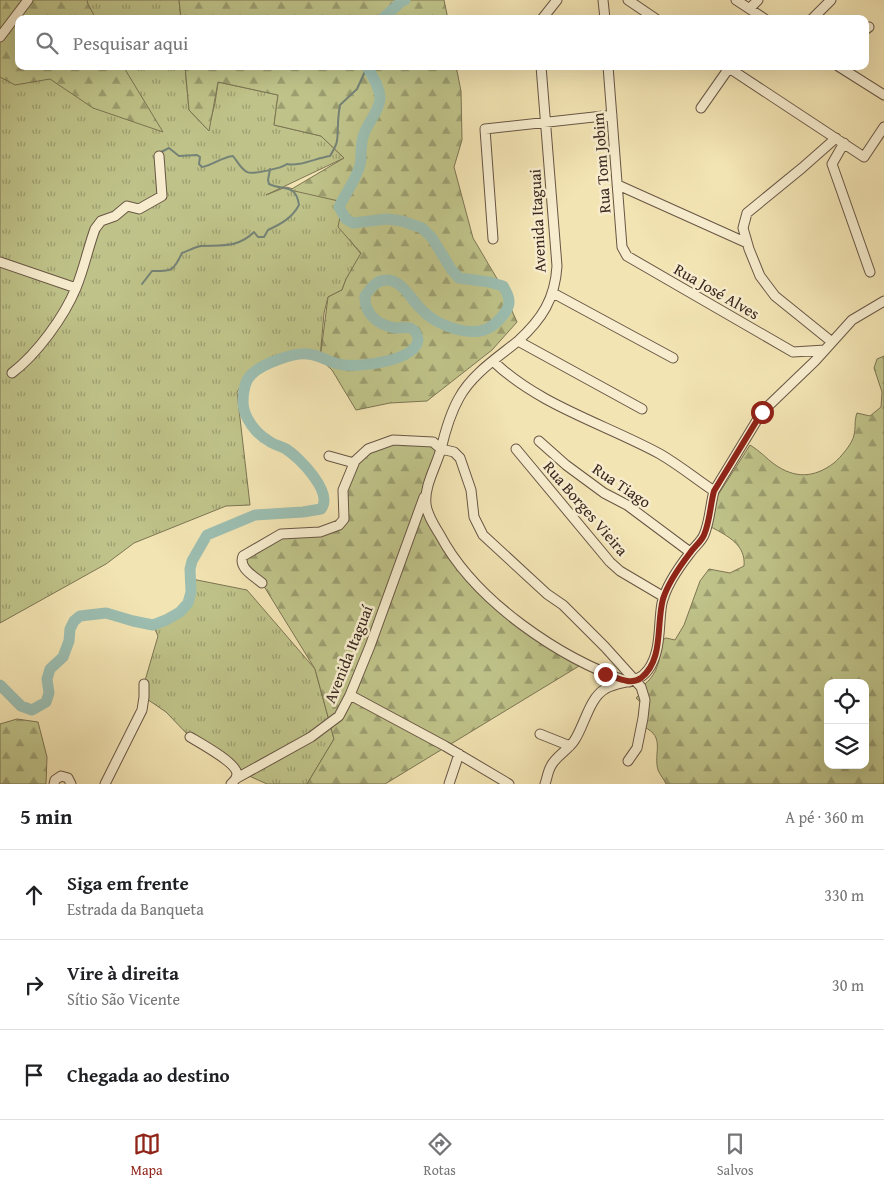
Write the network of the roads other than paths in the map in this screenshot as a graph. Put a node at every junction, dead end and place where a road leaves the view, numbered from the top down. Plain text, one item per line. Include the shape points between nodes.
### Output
1 (28, 0) edge
2 (603, 0) edge
3 (628, 0) edge
4 (736, 0) edge
5 (758, 0) edge
6 (831, 0) edge
7 (551, 2) edge
8 (750, 8) junction
9 (17, 15) edge
10 (544, 15) edge
11 (604, 15) edge
12 (650, 15) edge
13 (760, 15) edge
14 (816, 15) edge
15 (15, 17) edge
16 (0, 37) edge
17 (541, 70) edge
18 (608, 70) edge
19 (726, 70) edge
20 (733, 70) edge
21 (844, 70) edge
22 (884, 95) edge
23 (701, 108) dead end
24 (612, 115) junction
25 (546, 122) junction
26 (884, 127) edge
27 (836, 138) junction
28 (844, 143) junction
29 (159, 156) dead end
30 (618, 185) junction
31 (493, 239) dead end
32 (747, 243) junction
33 (626, 256) joint
34 (0, 262) edge
35 (870, 272) dead end
36 (76, 288) junction
37 (552, 293) junction
38 (884, 301) edge
39 (518, 341) junction
40 (832, 342) junction
41 (825, 350) junction
42 (674, 358) dead end
43 (493, 361) junction
44 (12, 373) dead end
45 (642, 409) dead end
46 (539, 441) dead end
47 (441, 449) junction
48 (516, 449) dead end
49 (329, 456) dead end
50 (354, 463) junction
51 (714, 491) junction
52 (426, 492) junction
53 (690, 552) junction
54 (262, 583) dead end
55 (664, 597) junction
56 (632, 681) junction
57 (144, 684) dead end
58 (350, 695) junction
59 (540, 734) dead end
60 (190, 737) dead end
61 (570, 746) junction
62 (460, 754) junction
63 (628, 761) dead end
64 (234, 781) edge
65 (70, 782) edge
66 (54, 784) edge
67 (81, 784) edge
68 (105, 784) edge
69 (449, 784) edge
70 (509, 784) edge
71 (545, 784) edge

1 - 9 street
2 - 11 street
3 - 12 street
4 - 8 street
5 - 8 street
6 - 14 street
7 - 10 street
8 - 13 street
15 - 16 street
17 - 25 street, Avenida Itaguai
18 - 24 street, Rua Tom Jobim
19 - 23 street
20 - 27 street
21 - 22 street
24 - 25 street
24 - 30 street, Rua Tom Jobim
25 - 31 street via 485,129
25 - 37 street, Avenida Itaguai via 557,266
26 - 28 street via 864,157
27 - 28 street
27 - 32 street via 747,213 743,228
28 - 35 street via 832,164
29 - 36 street via 162,196 139,209 128,206 101,221 95,229
30 - 32 street
30 - 33 street, Rua Tom Jobim via 622,247
32 - 40 street via 760,276 775,296
33 - 41 street, Rua José Alves via 792,352
34 - 36 street
36 - 44 street via 42,343
37 - 39 street, Avenida Itaguai via 547,308
37 - 42 street
38 - 40 street via 852,320
39 - 43 street
39 - 45 street
40 - 41 street
41 - 51 street via 762,412
43 - 47 street via 459,398
43 - 51 street via 529,390 661,455
46 - 53 street, Rua Tiago via 604,493 627,505
47 - 50 street via 433,442 393,440 368,449
47 - 52 street, Avenida Itaguaí
47 - 56 street via 454,452 460,458 471,490 474,517 483,535 563,605 605,647
48 - 55 street, Rua Borges Vieira via 610,562
49 - 50 street
50 - 54 street via 343,490 344,518 339,525 320,532 281,534 244,556 243,566
51 - 53 street via 703,537
52 - 56 street via 428,514 436,529 448,551 477,586 530,631 605,674
52 - 58 street, Avenida Itaguaí
53 - 55 street
55 - 56 street via 660,636 653,660 642,677
56 - 61 street via 604,689 596,697
56 - 63 street via 641,687 645,700 637,748
57 - 68 street via 142,710
58 - 62 street
58 - 64 street, Avenida Itaguaí via 339,716 311,737
59 - 61 street
60 - 64 street via 232,764 236,769
61 - 71 street via 551,765
62 - 69 street
62 - 70 street
65 - 66 street via 61,776
65 - 67 street

